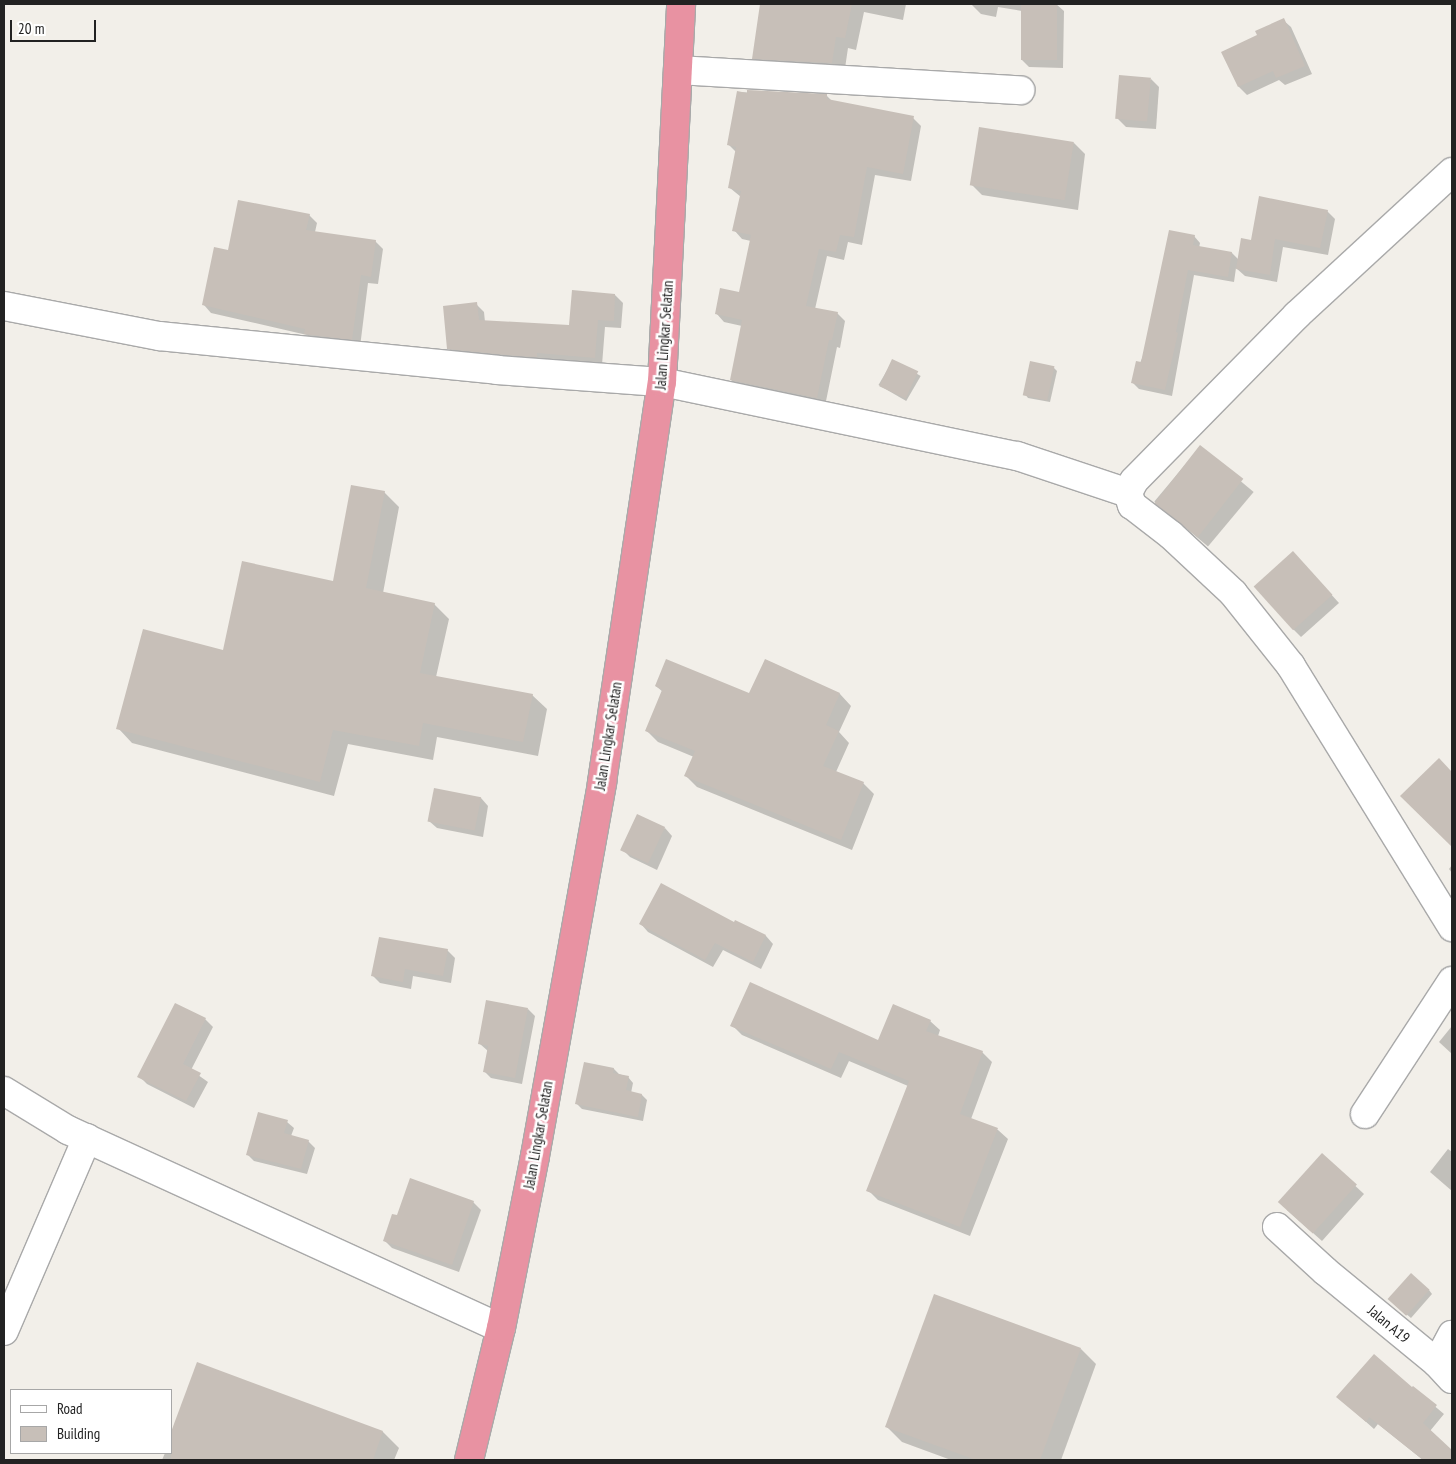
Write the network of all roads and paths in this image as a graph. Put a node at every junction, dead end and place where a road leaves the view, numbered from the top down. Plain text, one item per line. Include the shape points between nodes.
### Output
1 (681, 4) edge
2 (680, 70) junction
3 (1020, 90) dead end
4 (1452, 172) edge
5 (4, 306) edge
6 (662, 382) junction
7 (1128, 493) junction
8 (1452, 927) edge
9 (1452, 981) edge
10 (4, 1091) edge
11 (1365, 1114) dead end
12 (87, 1138) junction
13 (1276, 1226) dead end
14 (501, 1328) junction
15 (4, 1331) edge
16 (1452, 1335) edge
17 (1445, 1371) edge
18 (469, 1460) edge

1 - 2 highway, Jalan Lingkar Selatan
2 - 3 street
2 - 6 highway, Jalan Lingkar Selatan
4 - 7 street via 1297,315 1134,481
5 - 6 street via 159,336 497,370
6 - 7 street via 1017,456
6 - 14 highway, Jalan Lingkar Selatan via 602,782
7 - 8 street via 1132,504 1171,535 1233,593 1291,666
9 - 11 street
10 - 12 street
12 - 14 street
12 - 15 street
13 - 17 street, Jalan A19
14 - 18 highway, Jalan Lingkar Selatan
16 - 17 street

